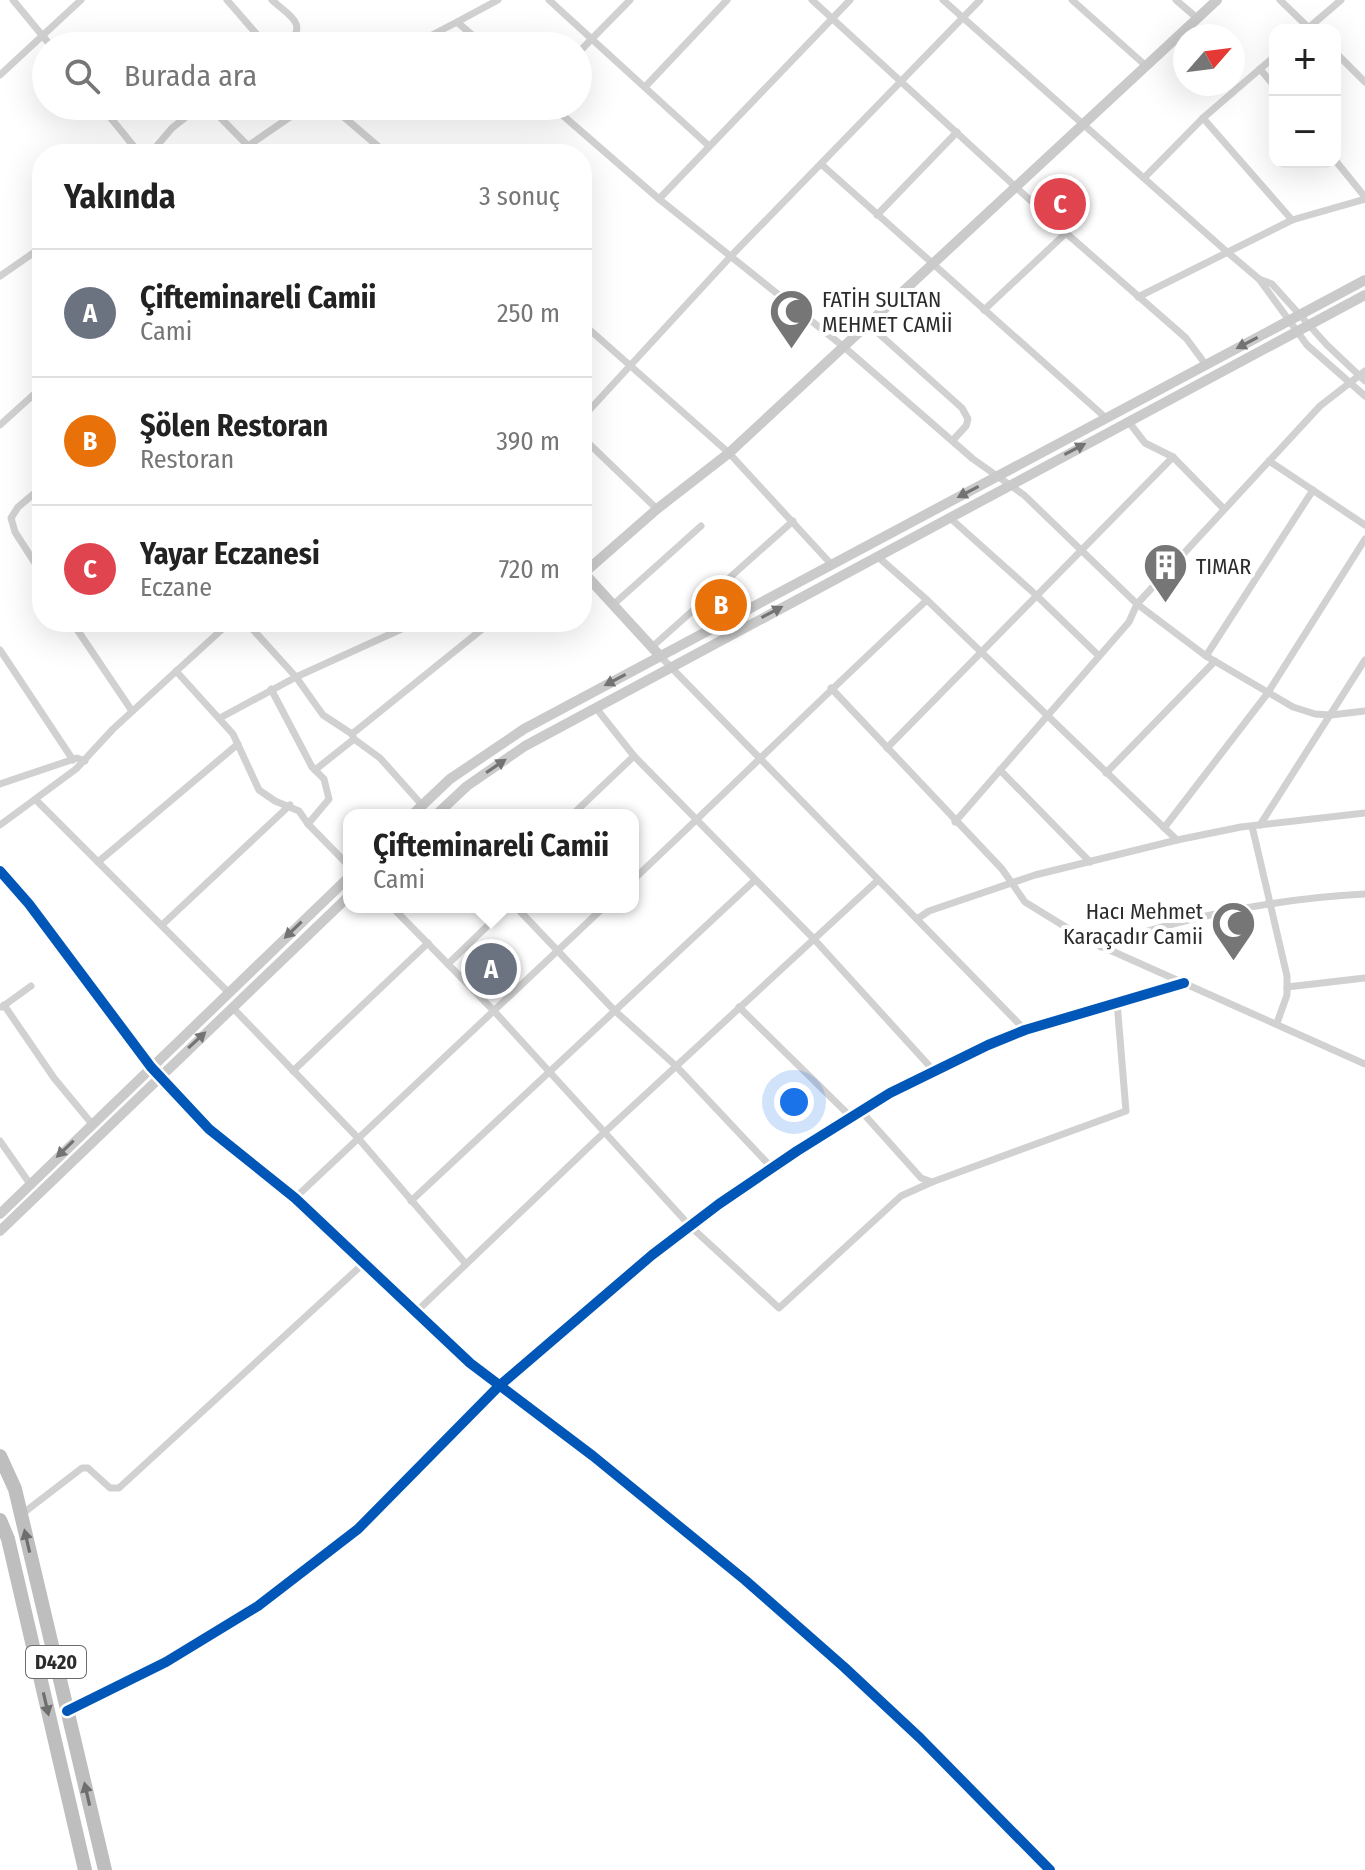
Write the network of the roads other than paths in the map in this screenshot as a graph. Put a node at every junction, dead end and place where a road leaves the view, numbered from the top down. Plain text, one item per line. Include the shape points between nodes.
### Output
1 (13, 0) edge
2 (81, 0) edge
3 (227, 0) edge
4 (272, 0) edge
5 (498, 0) edge
6 (549, 0) edge
7 (630, 0) edge
8 (727, 0) edge
9 (812, 0) edge
10 (850, 0) edge
11 (943, 0) edge
12 (980, 0) edge
13 (1072, 0) edge
14 (1176, 0) edge
15 (1217, 0) edge
16 (1280, 0) edge
17 (1341, 0) edge
18 (831, 18) junction
19 (1197, 18) junction
20 (963, 19) junction
21 (457, 22) junction
22 (1304, 24) edge
23 (1315, 24) edge
24 (40, 32) edge
25 (45, 32) edge
26 (255, 32) edge
27 (298, 32) edge
28 (438, 32) edge
29 (469, 32) edge
30 (583, 32) edge
31 (592, 38) edge
32 (592, 40) edge
33 (32, 45) edge
34 (1341, 58) edge
35 (1269, 61) edge
36 (1145, 65) junction
37 (1260, 69) junction
38 (0, 75) edge
39 (1269, 80) edge
40 (901, 81) junction
41 (1365, 82) edge
42 (645, 87) junction
43 (1203, 118) junction
44 (112, 120) edge
45 (182, 120) edge
46 (223, 120) edge
47 (286, 120) edge
48 (347, 120) edge
49 (568, 120) edge
50 (1081, 124) junction
51 (957, 132) junction
52 (132, 144) edge
53 (158, 144) edge
54 (246, 144) edge
55 (251, 144) edge
56 (375, 144) edge
57 (709, 146) junction
58 (821, 164) junction
59 (1341, 168) edge
60 (1144, 178) junction
61 (1014, 186) junction
62 (1365, 198) edge
63 (659, 199) junction
64 (877, 215) junction
65 (1292, 220) junction
66 (1066, 233) junction
67 (1226, 251) junction
68 (32, 254) edge
69 (732, 255) junction
70 (930, 264) junction
71 (0, 276) edge
72 (1259, 279) junction
73 (1365, 280) edge
74 (1365, 295) edge
75 (1138, 297) junction
76 (984, 310) junction
77 (1299, 315) junction
78 (1288, 321) junction
79 (868, 324) junction
80 (1308, 325) junction
81 (592, 332) edge
82 (1297, 332) junction
83 (844, 347) junction
84 (630, 364) junction
85 (1206, 365) junction
86 (1363, 376) edge
87 (1349, 383) junction
88 (32, 396) edge
89 (1365, 396) edge
90 (592, 407) edge
91 (1106, 418) junction
92 (1128, 421) junction
93 (0, 425) edge
94 (953, 440) junction
95 (592, 447) edge
96 (729, 453) junction
97 (1173, 457) junction
98 (1269, 461) junction
99 (996, 477) junction
100 (1009, 485) junction
101 (1313, 490) junction
102 (32, 495) edge
103 (657, 509) junction
104 (1224, 509) junction
105 (949, 517) junction
106 (793, 521) junction
107 (1365, 525) edge
108 (701, 526) dead end
109 (1365, 539) edge
110 (1081, 548) junction
111 (877, 556) junction
112 (32, 558) edge
113 (592, 564) edge
114 (831, 564) junction
115 (592, 581) edge
116 (1035, 594) junction
117 (927, 600) junction
118 (614, 604) junction
119 (1137, 604) junction
120 (79, 632) edge
121 (219, 632) edge
122 (255, 632) edge
123 (395, 632) edge
124 (479, 632) edge
125 (0, 650) edge
126 (656, 651) junction
127 (980, 651) junction
128 (1099, 656) junction
129 (1206, 656) junction
130 (1365, 660) edge
131 (1215, 661) junction
132 (672, 667) junction
133 (176, 671) junction
134 (296, 677) junction
135 (831, 688) junction
136 (271, 689) junction
137 (1267, 694) junction
138 (596, 708) junction
139 (132, 711) junction
140 (1365, 711) edge
141 (1331, 715) junction
142 (1045, 716) junction
143 (220, 718) junction
144 (353, 737) junction
145 (238, 744) junction
146 (887, 748) junction
147 (634, 756) junction
148 (761, 759) junction
149 (73, 760) junction
150 (85, 761) junction
151 (315, 770) junction
152 (1000, 770) junction
153 (1106, 773) junction
154 (0, 784) edge
155 (36, 800) junction
156 (290, 805) junction
157 (422, 805) junction
158 (418, 809) edge
159 (442, 809) edge
160 (578, 809) edge
161 (1365, 813) edge
162 (696, 820) junction
163 (955, 822) junction
164 (308, 824) junction
165 (0, 825) edge
166 (1256, 826) junction
167 (1164, 828) junction
168 (1177, 840) junction
169 (343, 860) edge
170 (98, 862) junction
171 (1090, 862) junction
172 (0, 871) edge
173 (639, 874) edge
174 (755, 880) junction
175 (877, 881) junction
176 (343, 883) edge
177 (1012, 883) junction
178 (1365, 894) edge
179 (343, 902) edge
180 (1269, 904) junction
181 (398, 913) edge
182 (501, 913) edge
183 (522, 913) edge
184 (598, 913) edge
185 (917, 919) junction
186 (162, 925) junction
187 (813, 938) junction
188 (428, 943) junction
189 (1101, 947) junction
190 (559, 949) junction
191 (448, 964) junction
192 (1365, 978) edge
193 (1184, 983) junction
194 (31, 986) dead end
195 (1287, 987) junction
196 (228, 992) junction
197 (1117, 1002) junction
198 (2, 1007) edge
199 (232, 1007) junction
200 (739, 1007) junction
201 (614, 1010) junction
202 (494, 1011) junction
203 (1277, 1023) junction
204 (1025, 1030) junction
205 (1365, 1064) edge
206 (676, 1066) junction
207 (151, 1067) junction
208 (293, 1071) junction
209 (548, 1071) junction
210 (934, 1071) junction
211 (159, 1076) junction
212 (861, 1111) junction
213 (851, 1117) junction
214 (92, 1124) junction
215 (606, 1131) junction
216 (358, 1138) junction
217 (0, 1141) edge
218 (772, 1168) junction
219 (932, 1182) junction
220 (30, 1184) junction
221 (295, 1198) junction
222 (411, 1201) junction
223 (0, 1214) edge
224 (690, 1226) junction
225 (0, 1231) edge
226 (364, 1263) junction
227 (466, 1264) junction
228 (416, 1312) junction
229 (499, 1386) junction
230 (0, 1456) edge
231 (21, 1515) junction
232 (0, 1520) edge
233 (67, 1711) junction
234 (85, 1870) edge
235 (105, 1870) edge
236 (1050, 1870) edge

1 - 24 street
2 - 25 street
3 - 26 street
4 - 27 street via 296,23
5 - 21 street
6 - 30 street
7 - 31 street
8 - 42 street
9 - 18 street
10 - 18 street
11 - 20 street
12 - 20 street
13 - 36 street
14 - 19 street
15 - 19 main road
16 - 22 street
17 - 23 street
18 - 40 street
18 - 57 street
19 - 36 main road
20 - 40 street
20 - 50 street
21 - 28 street
21 - 29 street
32 - 42 street
33 - 38 street
34 - 41 street
35 - 37 street
36 - 50 main road
37 - 39 street
37 - 43 street
40 - 51 street
40 - 58 street
42 - 57 street
43 - 60 street
43 - 65 street
44 - 52 street
45 - 53 street
46 - 54 street
47 - 55 street
48 - 56 street
49 - 63 street
50 - 60 street
50 - 61 main road
51 - 61 street
51 - 64 street
57 - 63 street
58 - 64 street
58 - 69 street
59 - 62 street
60 - 67 street
61 - 66 street
61 - 70 main road
62 - 65 street
63 - 69 street
64 - 70 street
65 - 67 street
66 - 75 street
66 - 76 street
67 - 72 street
67 - 75 street
68 - 71 street
69 - 83 street
69 - 84 street
70 - 76 street
70 - 79 main road
72 - 77 street via 1272,284
72 - 78 street
73 - 77 main road
74 - 80 main road
75 - 85 street via 1186,338
76 - 91 street
77 - 78 main road
77 - 80 street
78 - 82 street
78 -> 85 main road
79 - 83 main road
79 - 94 street via 962,408 968,419
80 - 82 main road
80 - 86 street
81 - 84 street
82 - 87 street
82 - 92 main road
83 - 94 street
83 - 96 main road
84 - 90 street
84 - 96 street
85 - 91 main road
86 - 87 street
87 - 89 street
87 - 98 street
88 - 93 street
91 - 99 main road
92 - 97 street via 1145,443
100 -> 92 main road
94 - 99 street
95 - 103 street
96 - 103 main road
96 - 106 street
97 - 104 street
97 - 110 street
98 - 101 street
98 - 104 street
99 - 100 street
99 -> 114 main road
100 - 105 main road
100 - 110 street
101 - 107 street
101 - 129 street
102 - 112 street via 11,518
103 - 113 main road
104 - 119 street
105 - 111 main road
105 - 116 street
106 - 114 street
106 - 126 street
108 - 118 street
109 - 137 street
110 - 116 street
110 - 119 street
111 - 117 street
132 -> 111 main road
114 - 126 main road
115 - 118 main road
116 - 127 street
116 - 128 street
117 - 127 street
117 - 135 street
118 - 126 main road
119 - 128 street via 1129,622
119 - 129 street
120 - 139 street
121 - 133 street
122 - 134 street
123 - 134 street
124 - 144 street
125 - 149 street
126 - 132 street
126 -> 157 main road via 524,729 450,779
127 - 142 street
127 - 146 street
128 - 142 street
129 - 131 street
130 - 141 street
131 - 137 street
131 - 153 street
132 - 138 main road
132 - 148 street
133 - 139 street
133 - 143 street
134 - 136 street
134 - 144 street via 323,715
135 - 146 street
135 - 148 street
136 - 143 street
136 - 151 street
137 - 141 street via 1293,707
137 - 167 street
138 - 147 street
159 -> 138 main road via 525,746
139 - 150 street
140 - 141 street
141 - 166 street
142 - 152 street
142 - 153 street
143 - 145 street
144 - 151 street
144 - 157 street
145 - 156 street via 259,790
145 - 170 street
146 - 163 street
147 - 160 street
147 - 162 street
148 - 162 street
148 - 175 street
149 - 150 street
149 - 154 street
150 - 155 street
151 - 164 street via 324,779 329,799
152 - 163 street
152 - 171 street
153 - 167 street
155 - 165 street
155 - 170 street
156 - 164 street
156 - 186 street
157 - 158 main road
161 - 166 street
162 - 173 street
162 - 174 street
163 - 177 street
164 - 169 street
166 - 168 street
166 - 180 street
167 - 168 street
168 - 171 street
170 - 186 street
171 - 177 street
172 - 207 street
174 - 187 street
174 - 201 street
175 - 185 street
175 - 187 street
176 -> 196 main road
177 - 185 street
177 - 189 street via 1025,902
178 - 180 street
179 - 199 main road
180 - 189 street via 1135,934
180 - 195 street
181 - 188 street
182 - 191 street
183 - 190 street
184 - 190 street
185 - 204 street
186 - 196 street
187 - 200 street
187 - 210 street
188 - 191 street
188 - 208 street
189 - 193 street
190 - 201 street
190 - 202 street
191 - 202 street
192 - 195 street
193 - 197 street
193 - 203 street
194 - 198 street
195 - 203 street
196 - 207 main road
197 - 204 street
197 - 219 street via 1126,1111
198 - 214 street
199 - 208 street
211 -> 199 main road
200 - 206 street
200 - 213 street
201 - 206 street
201 - 209 street
202 - 209 street
202 - 216 street
203 - 205 street
204 - 210 street
206 - 215 street
206 - 218 street
207 - 211 street
207 - 214 main road
208 - 216 street
209 - 215 street
209 - 222 street
210 - 212 street
211 - 221 street via 209,1129
211 - 225 main road
212 - 213 street
212 - 219 street via 921,1178
213 - 218 street
214 -> 220 main road
215 - 224 street
215 - 227 street
216 - 221 street
216 - 222 street
217 - 220 street
218 - 224 street
219 - 224 street via 901,1196 779,1308
220 - 223 main road
221 - 226 street
222 - 227 street
224 - 229 street
226 - 228 street
226 - 231 street via 119,1488 110,1488 82,1468
227 - 228 street
228 - 229 street
229 - 233 main road via 358,1529 258,1606 166,1662
229 - 236 street via 593,1456 833,1657
230 - 231 highway, D420
233 -> 231 highway, D420
232 -> 234 highway, D420
235 -> 233 highway, D420

